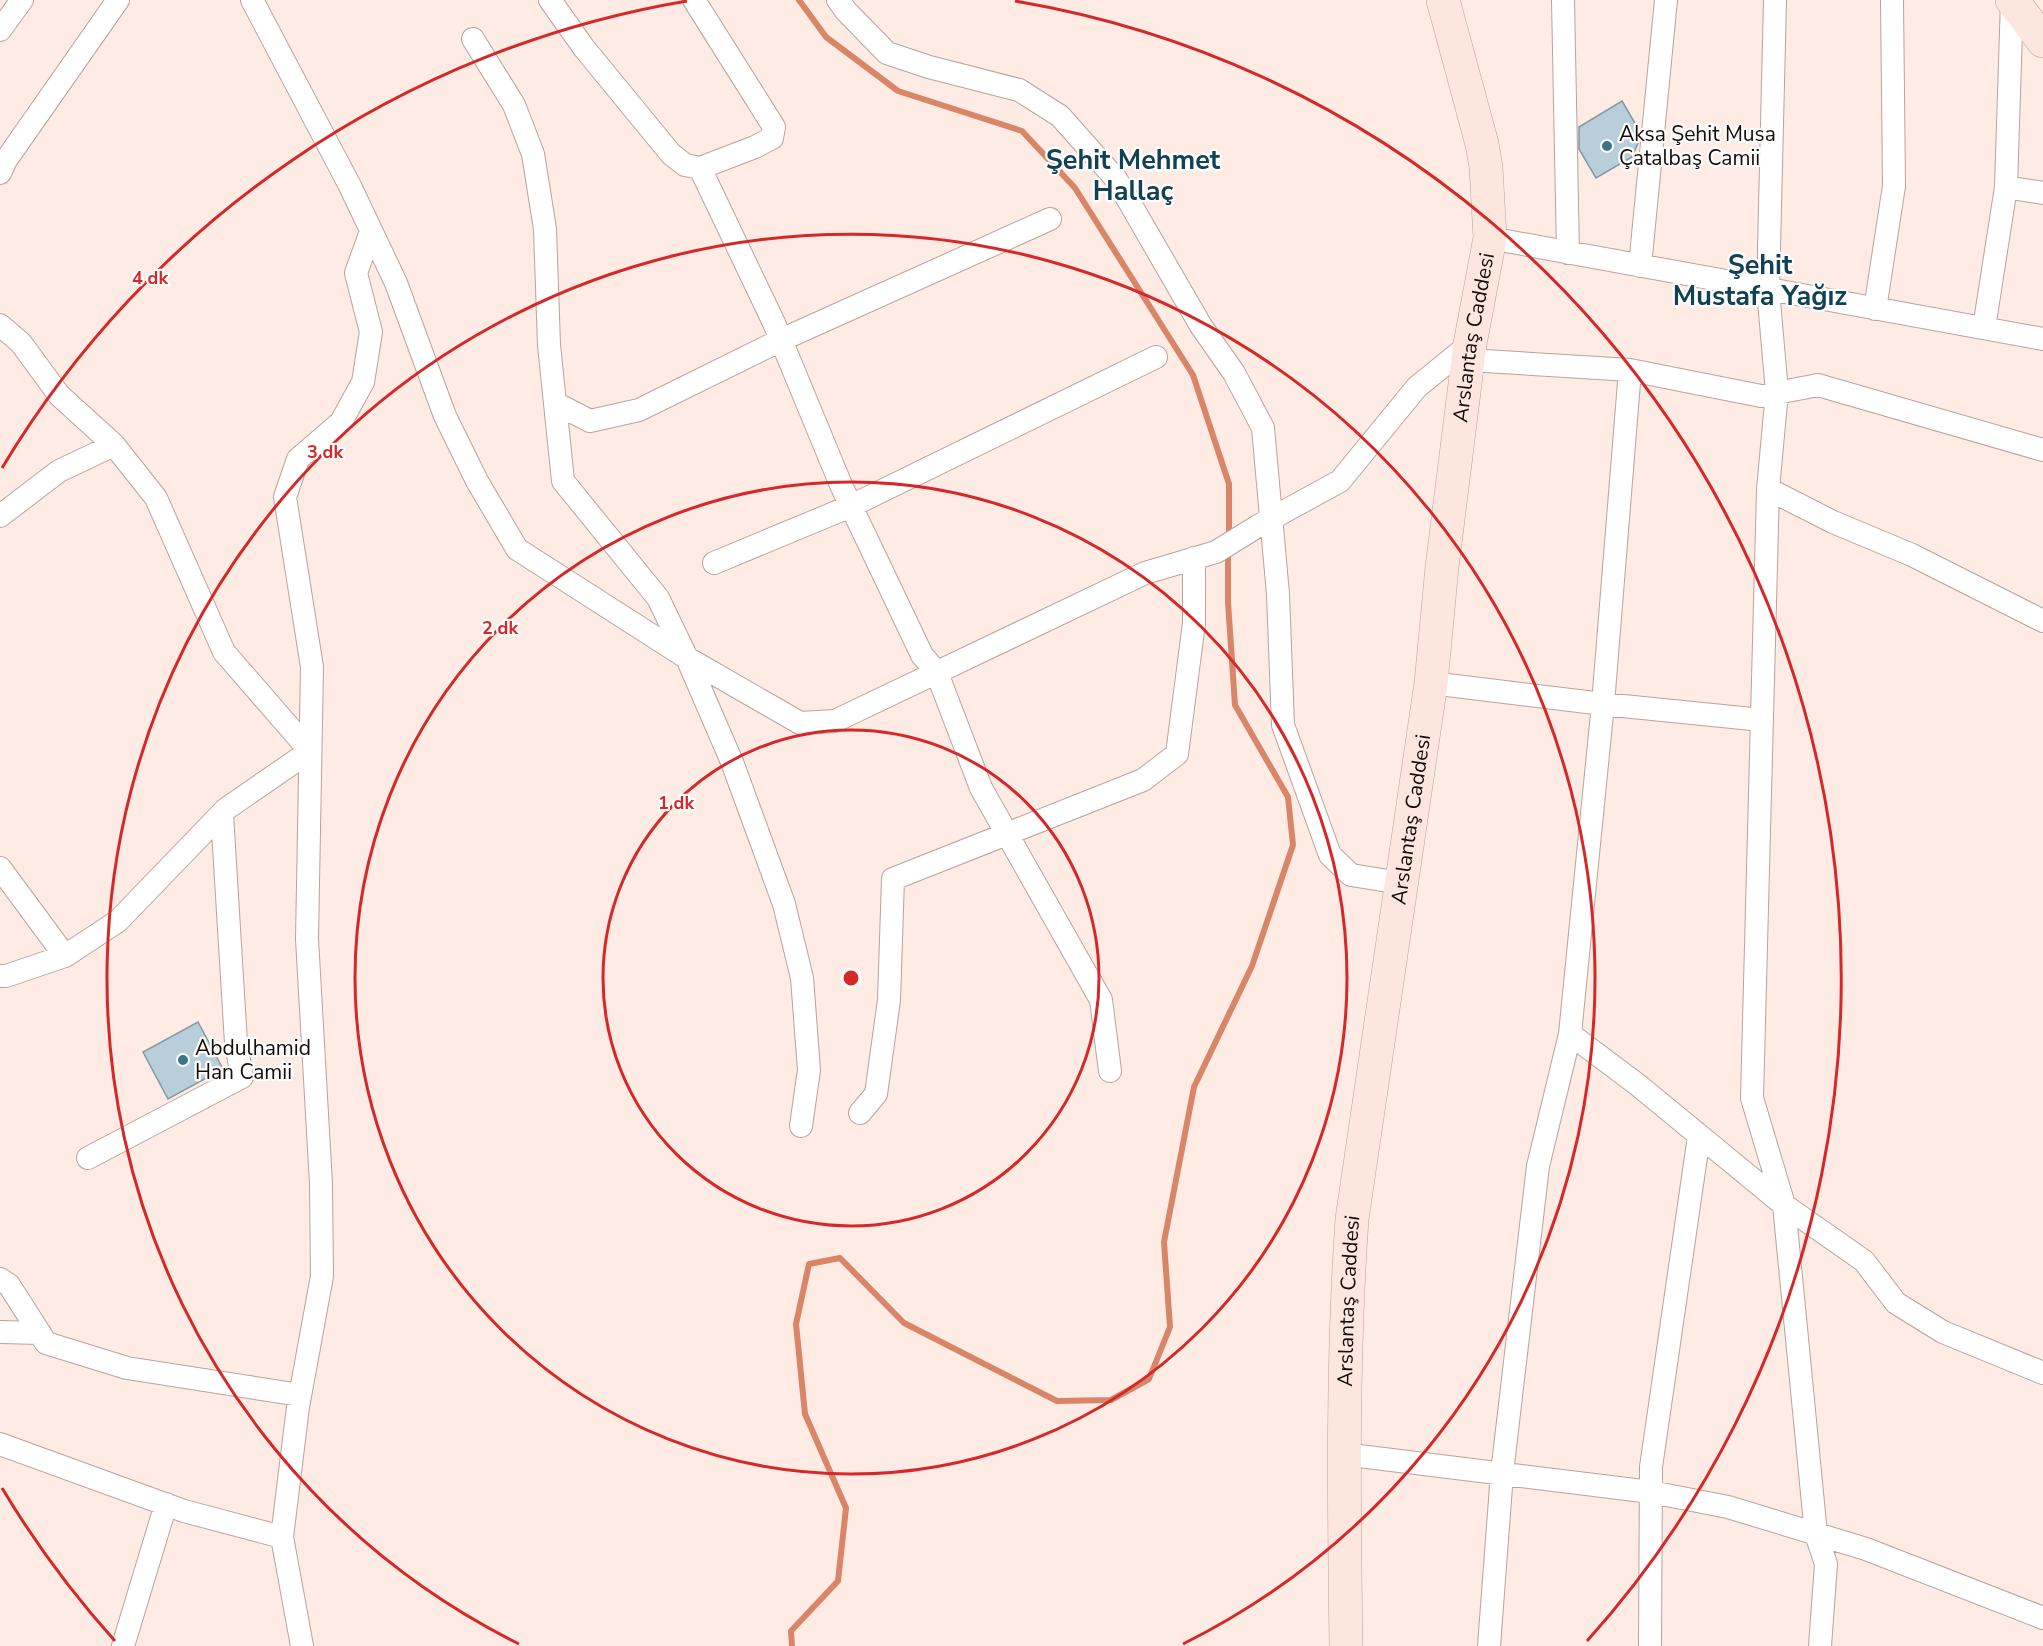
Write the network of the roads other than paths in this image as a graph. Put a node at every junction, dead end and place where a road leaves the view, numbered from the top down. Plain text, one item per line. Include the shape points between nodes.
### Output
1 (22, 0) edge
2 (118, 0) edge
3 (252, 0) edge
4 (550, 0) edge
5 (694, 0) edge
6 (838, 0) edge
7 (1443, 0) edge
8 (1563, 0) edge
9 (1666, 0) edge
10 (1775, 0) edge
11 (1892, 0) edge
12 (2012, 0) edge
13 (0, 30) edge
14 (473, 39) dead end
15 (2043, 41) edge
16 (700, 168) junction
17 (0, 173) edge
18 (2006, 187) junction
19 (2043, 193) edge
20 (1050, 219) dead end
21 (371, 231) junction
22 (1490, 238) junction
23 (1568, 253) junction
24 (1640, 266) junction
25 (1768, 290) junction
26 (1875, 309) junction
27 (0, 325) edge
28 (1984, 328) junction
29 (2043, 339) edge
30 (781, 340) junction
31 (1469, 352) junction
32 (1156, 357) dead end
33 (1630, 370) junction
34 (1778, 392) junction
35 (555, 403) junction
36 (114, 444) junction
37 (2043, 450) edge
38 (1768, 489) junction
39 (851, 506) junction
40 (0, 516) edge
41 (1264, 523) junction
42 (1194, 558) junction
43 (714, 563) dead end
44 (2043, 621) edge
45 (687, 658) junction
46 (937, 673) junction
47 (1431, 683) junction
48 (1603, 704) junction
49 (1762, 720) junction
50 (310, 751) junction
51 (222, 814) junction
52 (1007, 835) junction
53 (0, 868) edge
54 (1401, 883) junction
55 (65, 956) junction
56 (0, 976) edge
57 (1570, 1034) junction
58 (1110, 1071) dead end
59 (860, 1113) dead end
60 (801, 1126) dead end
61 (1699, 1136) junction
62 (88, 1158) dead end
63 (1785, 1205) junction
64 (0, 1279) edge
65 (0, 1332) edge
66 (40, 1334) junction
67 (2043, 1373) edge
68 (300, 1395) junction
69 (0, 1444) edge
70 (1343, 1454) junction
71 (1502, 1473) junction
72 (1651, 1492) junction
73 (166, 1504) junction
74 (1816, 1534) junction
75 (282, 1537) junction
76 (2043, 1618) edge
77 (123, 1646) edge
78 (302, 1646) edge
79 (1346, 1646) edge
80 (1489, 1646) edge
81 (1650, 1646) edge
82 (1820, 1646) edge

1 - 13 street
2 - 17 street
3 - 21 street
4 - 16 street via 671,154 685,165
5 - 16 street via 774,127 772,138
6 - 41 street via 887,54 1018,90 1060,116 1116,178 1263,428
7 - 22 main road, Arslantaş Caddesi via 1482,144
8 - 23 street
9 - 24 street
10 - 25 street
11 - 26 street via 1894,186
12 - 15 main road
12 - 18 street
14 - 35 street via 514,105 533,154 545,229
16 - 30 street
18 - 19 street
18 - 28 street
20 - 30 street
21 - 45 street via 396,283 445,416 517,549
21 - 50 street via 356,273 371,332 363,382 341,422 298,459 285,497 312,667
22 - 23 street
22 - 31 main road, Arslantaş Caddesi
23 - 24 street
24 - 25 street
25 - 26 street
25 - 34 street
26 - 28 street
27 - 36 street via 21,343 59,395
28 - 29 street
30 - 35 street via 639,410 590,421
30 - 39 street
31 - 33 street
31 - 41 street via 1417,387 1340,481
31 - 47 main road, Arslantaş Caddesi
32 - 39 street
33 - 34 street via 1761,396
33 - 48 street
34 - 37 street via 1818,385
34 - 38 street
35 - 45 street via 563,481 658,598
36 - 40 street via 59,471
36 - 50 street via 156,498 224,652
38 - 44 street
38 - 49 street
39 - 43 street
39 - 46 street via 922,655
41 - 42 street via 1216,552
41 - 54 street via 1278,594 1283,725 1330,855 1351,875
42 - 46 street via 1145,573
42 - 52 street via 1194,623 1177,754 1143,780
45 - 46 street via 800,723 835,721
45 - 60 street via 760,838 784,904 800,968 809,1070
46 - 52 street via 981,788
47 - 48 street
47 - 54 main road, Arslantaş Caddesi
48 - 49 street
48 - 57 street
49 - 63 street via 1752,1098
50 - 51 street
50 - 68 street via 307,939 321,1184 322,1276
51 - 55 street via 118,921
51 - 62 street via 236,1042 242,1077
52 - 58 street via 1101,1000
52 - 59 street via 893,879 888,1000 878,1082 876,1094
53 - 55 street
54 - 70 main road, Arslantaş Caddesi via 1352,1219
55 - 56 street
57 - 61 street
57 - 71 street via 1538,1166
61 - 63 street
61 - 72 street via 1651,1467
63 - 67 street via 1864,1261 1896,1303 1943,1332
63 - 74 street
64 - 66 street via 9,1285
65 - 66 street
66 - 68 street via 46,1342 127,1368
68 - 75 street
69 - 73 street
70 - 71 street
70 - 79 main road, Arslantaş Caddesi
71 - 72 street
71 - 80 street
72 - 74 street via 1728,1508
72 - 81 street
73 - 75 street
73 - 77 street
74 - 76 street
74 - 82 street via 1826,1564
75 - 78 street

